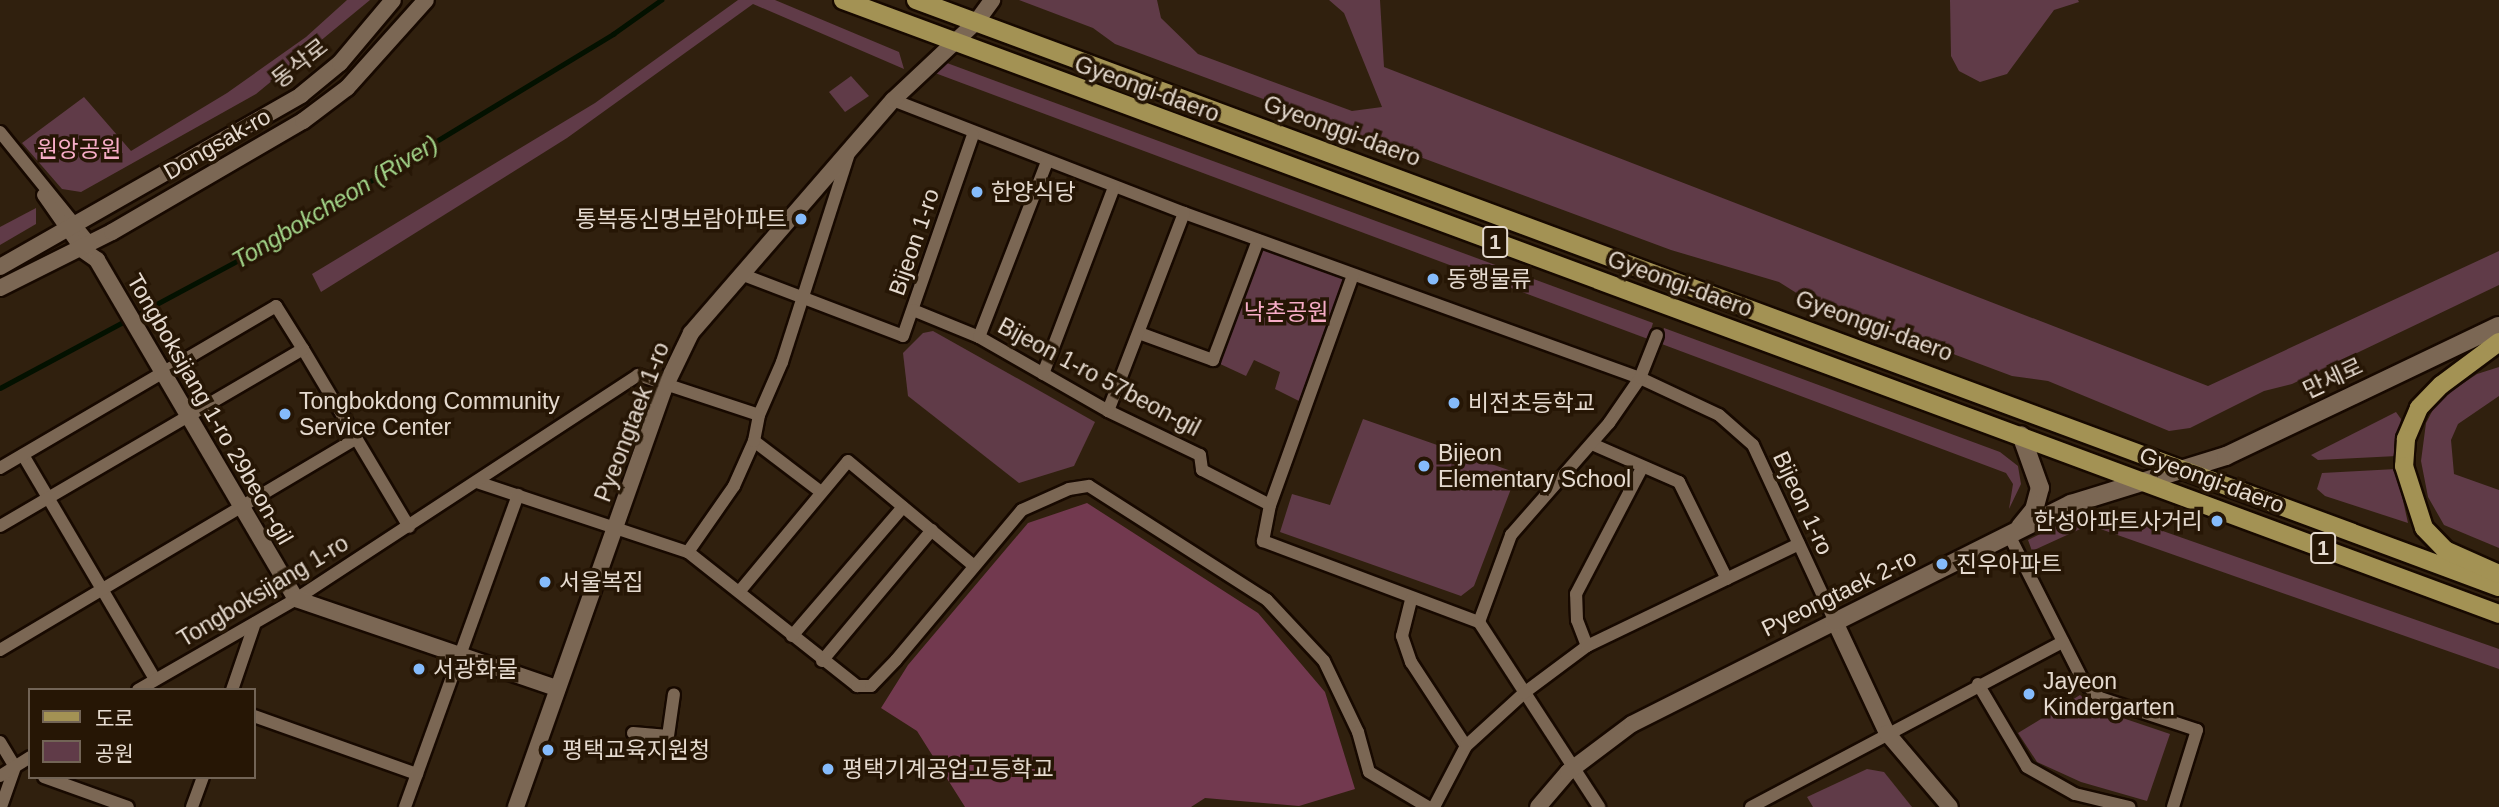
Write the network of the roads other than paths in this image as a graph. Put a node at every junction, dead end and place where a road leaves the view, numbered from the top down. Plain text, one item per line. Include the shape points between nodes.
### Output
1 (393, 0) edge
2 (426, 0) edge
3 (843, 0) edge
4 (916, 0) edge
5 (992, 0) edge
6 (977, 21) junction
7 (951, 43) junction
8 (893, 100) junction
9 (0, 132) edge
10 (973, 135) junction
11 (0, 144) edge
12 (850, 149) junction
13 (1047, 162) junction
14 (1114, 187) junction
15 (1184, 213) junction
16 (71, 227) junction
17 (1258, 240) junction
18 (90, 252) junction
19 (0, 267) edge
20 (741, 274) junction
21 (1353, 275) junction
22 (0, 288) edge
23 (803, 299) junction
24 (913, 310) junction
25 (2499, 326) edge
26 (1139, 334) junction
27 (1657, 335) dead end
28 (979, 337) junction
29 (2499, 342) edge
30 (303, 349) junction
31 (161, 373) junction
32 (1043, 374) junction
33 (1640, 378) junction
34 (667, 383) junction
35 (1108, 411) junction
36 (759, 415) junction
37 (187, 419) junction
38 (2021, 435) junction
39 (355, 439) junction
40 (754, 441) junction
41 (1592, 444) junction
42 (23, 455) junction
43 (0, 468) edge
44 (1642, 468) junction
45 (2187, 471) junction
46 (477, 482) junction
47 (2148, 482) junction
48 (821, 492) junction
49 (518, 495) junction
50 (48, 497) junction
51 (1270, 505) junction
52 (903, 507) junction
53 (240, 510) junction
54 (0, 526) edge
55 (617, 526) junction
56 (409, 527) junction
57 (932, 530) junction
58 (2011, 536) junction
59 (1799, 544) junction
60 (688, 552) junction
61 (974, 566) junction
62 (2499, 574) edge
63 (1727, 579) junction
64 (2499, 587) edge
65 (101, 590) junction
66 (739, 592) junction
67 (296, 599) junction
68 (1411, 600) junction
69 (2499, 614) edge
70 (1479, 622) junction
71 (1835, 622) junction
72 (255, 623) junction
73 (792, 636) junction
74 (2063, 642) junction
75 (1587, 646) junction
76 (0, 650) edge
77 (457, 657) junction
78 (822, 660) junction
79 (155, 679) junction
80 (1978, 684) junction
81 (141, 688) edge
82 (233, 688) edge
83 (556, 688) junction
84 (1524, 693) junction
85 (674, 694) dead end
86 (256, 717) edge
87 (633, 733) dead end
88 (1887, 733) junction
89 (0, 742) edge
90 (1466, 746) junction
91 (28, 758) edge
92 (15, 767) junction
93 (1573, 769) junction
94 (28, 771) edge
95 (417, 774) junction
96 (0, 776) edge
97 (50, 779) edge
98 (201, 779) edge
99 (1, 807) edge
100 (128, 807) edge
101 (192, 807) edge
102 (405, 807) edge
103 (516, 807) edge
104 (1428, 807) edge
105 (1434, 807) edge
106 (1538, 807) edge
107 (1600, 807) edge
108 (1751, 807) edge
109 (1950, 807) edge
110 (2129, 807) edge
111 (2173, 807) edge

1 - 16 street, 동삭로 via 340,63 301,95
2 - 18 street, Dongsak-ro via 347,88 303,121
3 - 7 main road, Gyeongi-daero / 1
4 - 6 main road, Gyeonggi-daero / 1
5 - 6 street, Pyeongtaek 1-ro
6 - 7 street, Pyeongtaek 1-ro
6 - 45 main road, Gyeonggi-daero / 1
7 - 8 street, Pyeongtaek 1-ro
7 - 38 main road, Gyeongi-daero / 1
8 - 10 street
8 - 12 street, Pyeongtaek 1-ro
9 - 16 street
10 - 13 street, Bijeon 1-ro
10 - 24 street, Bijeon 1-ro
11 - 16 street
12 - 20 street, Pyeongtaek 1-ro
12 - 23 street
13 - 14 street, Bijeon 1-ro
13 - 28 street
14 - 15 street, Bijeon 1-ro
14 - 32 street
15 - 17 street, Bijeon 1-ro
15 - 26 street
16 - 18 street
16 - 19 street, 동삭로
17 - 21 street, Bijeon 1-ro
17 - 26 street via 1213,360
18 - 22 street, Dongsak-ro
18 - 31 street, Tongboksijang 1-ro 29beon-gil
20 - 23 street
20 - 34 street, Pyeongtaek 1-ro via 691,333
21 - 33 street, Bijeon 1-ro
21 - 51 street
23 - 24 street, Bijeon 1-ro via 903,336
23 - 36 street
24 - 28 street, Bijeon 1-ro 57beon-gil
25 - 45 main road, 만세로
26 - 35 street
27 - 33 street
28 - 32 street, Bijeon 1-ro 57beon-gil
29 - 62 main road via 2441,385 2419,408 2406,439 2403,466 2424,528 2445,550
30 - 31 street via 276,306
30 - 37 street
30 - 39 street
31 - 37 street, Tongboksijang 1-ro 29beon-gil
31 - 42 street
32 - 35 street, Bijeon 1-ro 57beon-gil
33 - 41 street
33 - 59 street, Bijeon 1-ro via 1718,415 1753,444
34 - 36 street, Tongboksijang 1-ro
34 - 46 street, Tongboksijang 1-ro via 638,375
34 - 55 street, Pyeongtaek 1-ro
35 - 51 street, Bijeon 1-ro 57beon-gil via 1200,455 1202,470
36 - 40 street
37 - 50 street
37 - 53 street, Tongboksijang 1-ro 29beon-gil
38 - 47 main road, Gyeongi-daero / 1
38 - 58 main road via 2040,488 2034,510
39 - 53 street
39 - 56 street
40 - 48 street
40 - 60 street via 734,486
41 - 44 street
41 - 70 street via 1511,535
42 - 43 street
42 - 50 street
44 - 63 street via 1679,482
44 - 75 street via 1576,594 1577,620
45 - 47 main road, Pyeongtaek 2-ro
45 - 64 main road, Gyeonggi-daero / 1
46 - 49 street
46 - 56 street, Tongboksijang 1-ro
47 - 58 main road, Pyeongtaek 2-ro via 2071,504
47 - 69 main road, Gyeongi-daero / 1
48 - 52 street via 848,461
48 - 66 street
49 - 55 street
49 - 77 street
50 - 54 street
50 - 65 street
51 - 68 street via 1263,541
52 - 57 street
52 - 73 street
53 - 65 street
53 - 67 street, Tongboksijang 1-ro 29beon-gil
55 - 60 street
55 - 83 street, Pyeongtaek 1-ro
56 - 67 street, Tongboksijang 1-ro
57 - 61 street
57 - 78 street
58 - 71 main road, Pyeongtaek 2-ro
58 - 74 street
59 - 63 street
59 - 71 street, Bijeon 1-ro
60 - 66 street
61 - 78 street via 872,686 857,686
61 - 104 street via 1022,510 1069,489 1089,486 1267,600 1324,661 1358,732 1369,772
63 - 75 street
65 - 76 street
65 - 79 street
66 - 73 street
67 - 72 street, Tongboksijang 1-ro
67 - 77 street
68 - 70 street
68 - 90 street via 1402,636 1411,662
70 - 84 street
71 - 88 street
71 - 93 street, Pyeongtaek 2-ro via 1632,724
72 - 79 street, Tongboksijang 1-ro
72 - 82 street
73 - 78 street
74 - 80 street
74 - 111 street via 2083,681 2100,698 2197,730
75 - 84 street
77 - 83 street
77 - 95 street
79 - 81 street, Tongboksijang 1-ro
80 - 88 street
80 - 110 street via 2027,767 2075,794
83 - 103 street, Pyeongtaek 1-ro
84 - 90 street
84 - 93 street
85 - 87 street via 668,736
86 - 95 street
88 - 108 street
88 - 109 street
89 - 92 street
90 - 105 street
91 - 92 street
92 - 94 street
92 - 96 street
92 - 99 street
93 - 106 street, Pyeongtaek 2-ro
93 - 107 street
95 - 102 street
97 - 100 street
98 - 101 street

